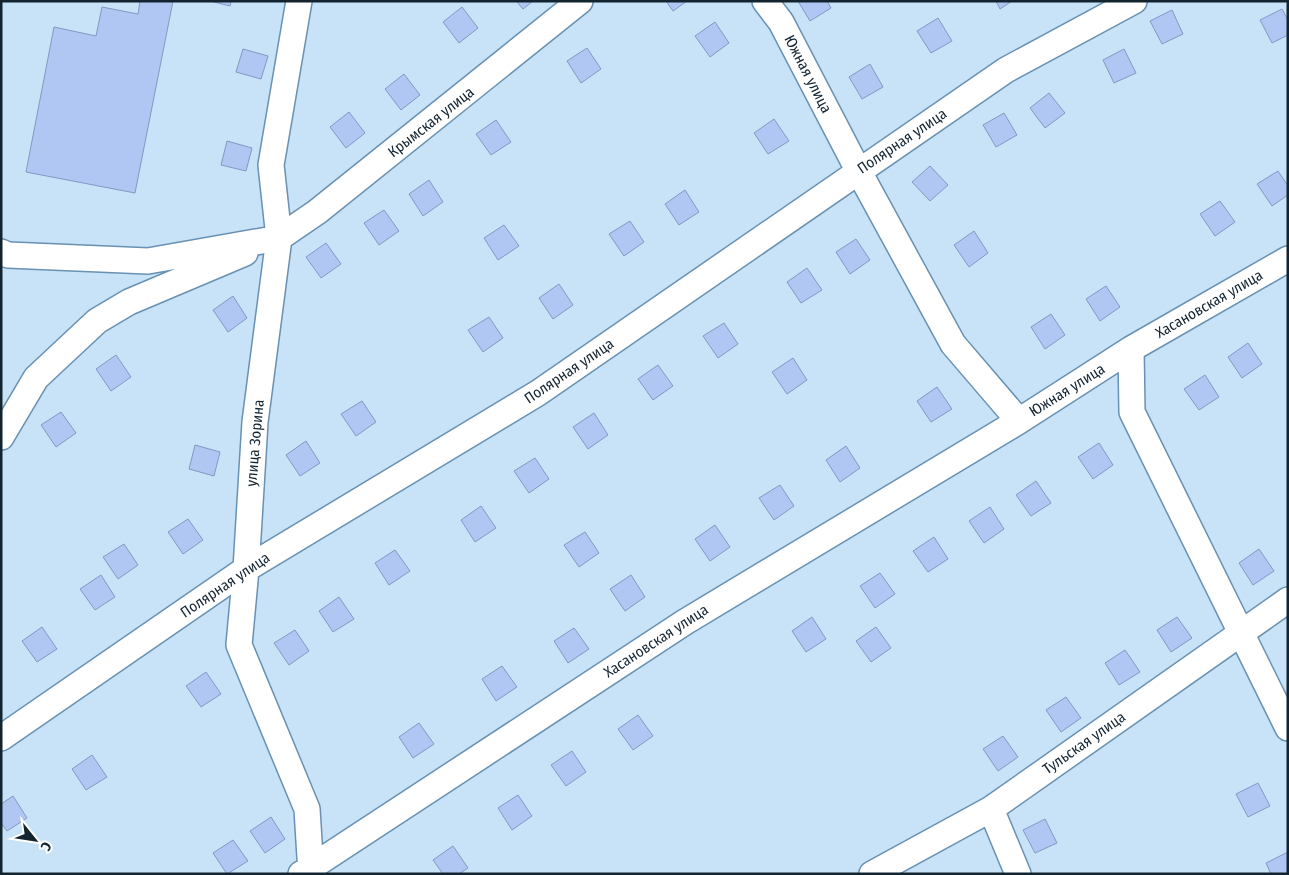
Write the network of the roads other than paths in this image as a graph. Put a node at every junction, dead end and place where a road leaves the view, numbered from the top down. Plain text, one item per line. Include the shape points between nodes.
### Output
1 (299, 1) edge
2 (580, 1) edge
3 (764, 1) edge
4 (1134, 1) edge
5 (858, 170) junction
6 (279, 238) junction
7 (1, 252) edge
8 (1288, 259) edge
9 (1131, 349) junction
10 (1019, 421) junction
11 (1, 437) edge
12 (246, 569) junction
13 (1288, 600) edge
14 (1239, 633) junction
15 (1288, 728) edge
16 (1, 738) edge
17 (991, 809) junction
18 (307, 872) edge
19 (872, 874) edge
20 (1018, 874) edge

1 - 6 street, улица Зорина via 271,166
2 - 6 street, Крымская улица via 348,187
3 - 5 street, Южная улица via 781,22
4 - 5 street, Полярная улица via 1006,70
5 - 10 street, Южная улица via 953,344
5 - 12 street, Полярная улица via 538,393
6 - 7 street, Крымская улица via 148,261 8,255
6 - 11 street, Крымская улица via 129,302 96,322 36,378
6 - 12 street, улица Зорина via 255,422
8 - 9 street, Хасановская улица
9 - 10 street, Южная улица
9 - 14 street via 1132,412
10 - 18 street, Хасановская улица via 684,622
12 - 16 street, Полярная улица
12 - 18 street, улица Зорина via 239,645 307,808
13 - 14 street, Тульская улица
14 - 15 street
14 - 17 street, Тульская улица
17 - 19 street, Тульская улица
17 - 20 street

